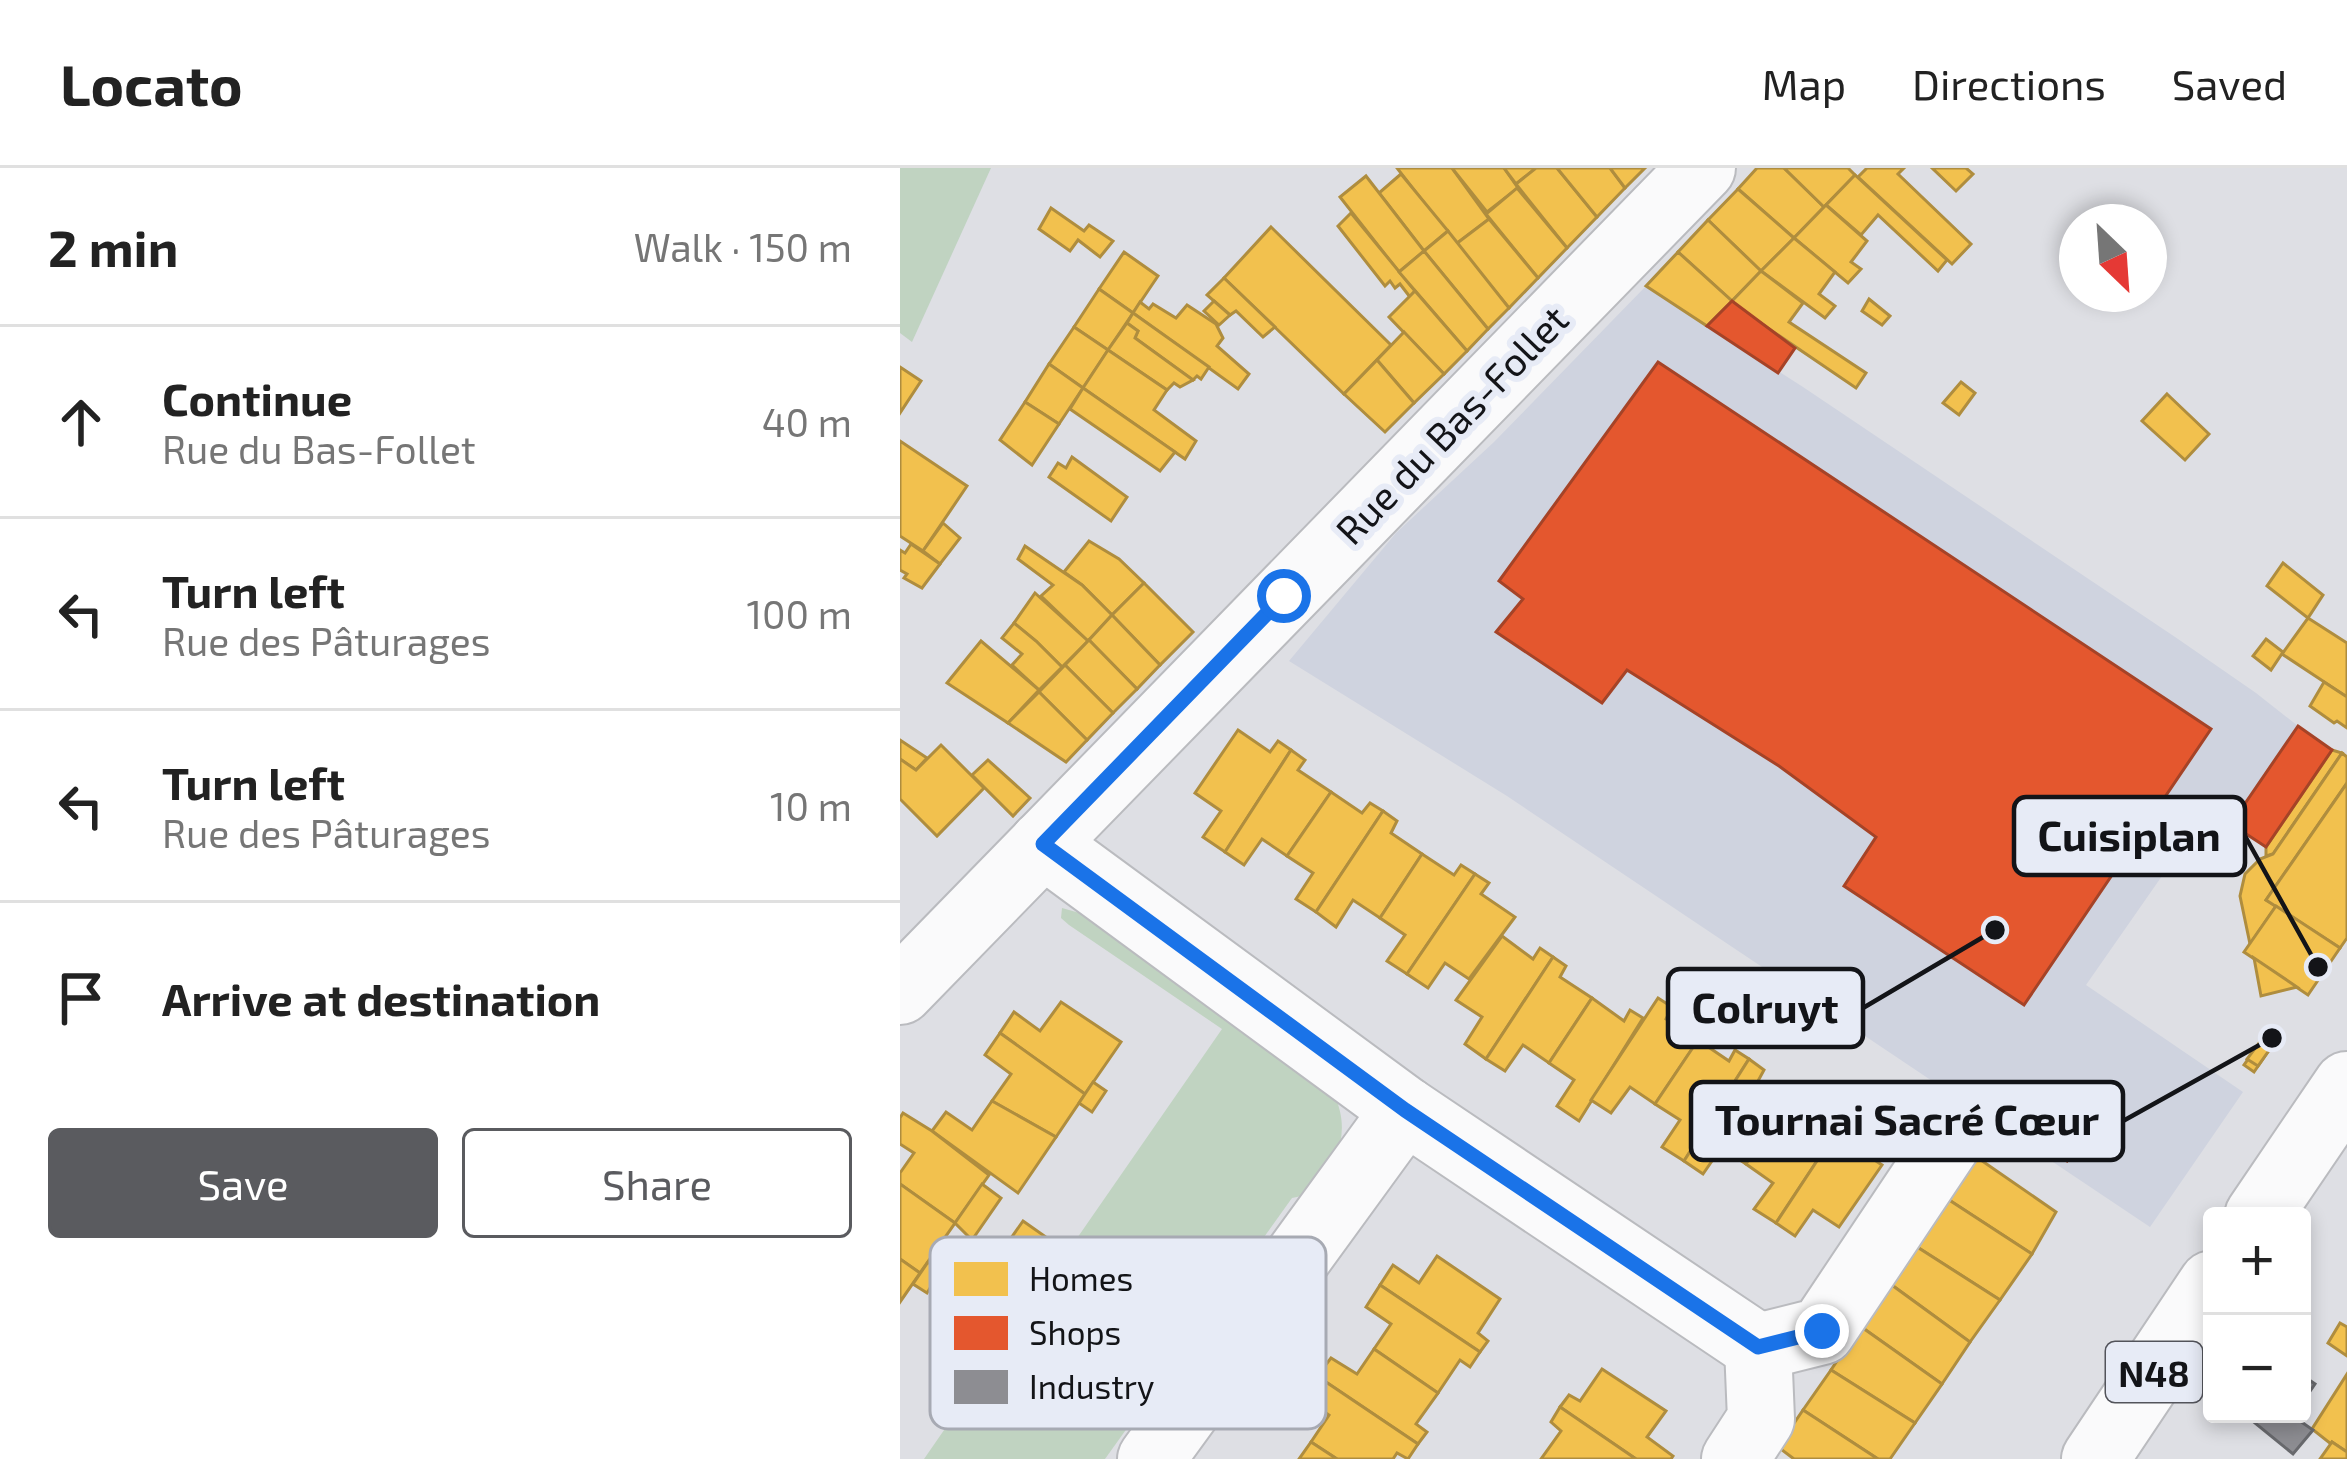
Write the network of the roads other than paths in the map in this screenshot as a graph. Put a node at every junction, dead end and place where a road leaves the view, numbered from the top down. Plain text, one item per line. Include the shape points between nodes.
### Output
1 (1702, 168) edge
2 (1043, 844) junction
3 (900, 991) edge
4 (2347, 1085) edge
5 (1405, 1110) junction
6 (1951, 1138) dead end
7 (2264, 1207) edge
8 (1313, 1237) edge
9 (2203, 1297) edge
10 (1758, 1347) junction
11 (1173, 1429) edge
12 (1151, 1459) edge
13 (1735, 1459) edge
14 (2095, 1459) edge

1 - 2 street, Rue du Bas-Follet
2 - 3 street, Rue du Bas-Follet
2 - 5 street
4 - 7 street
5 - 8 street
5 - 10 street
6 - 10 street via 1822,1331
9 - 14 street, N48
10 - 13 street via 1761,1419
11 - 12 street

